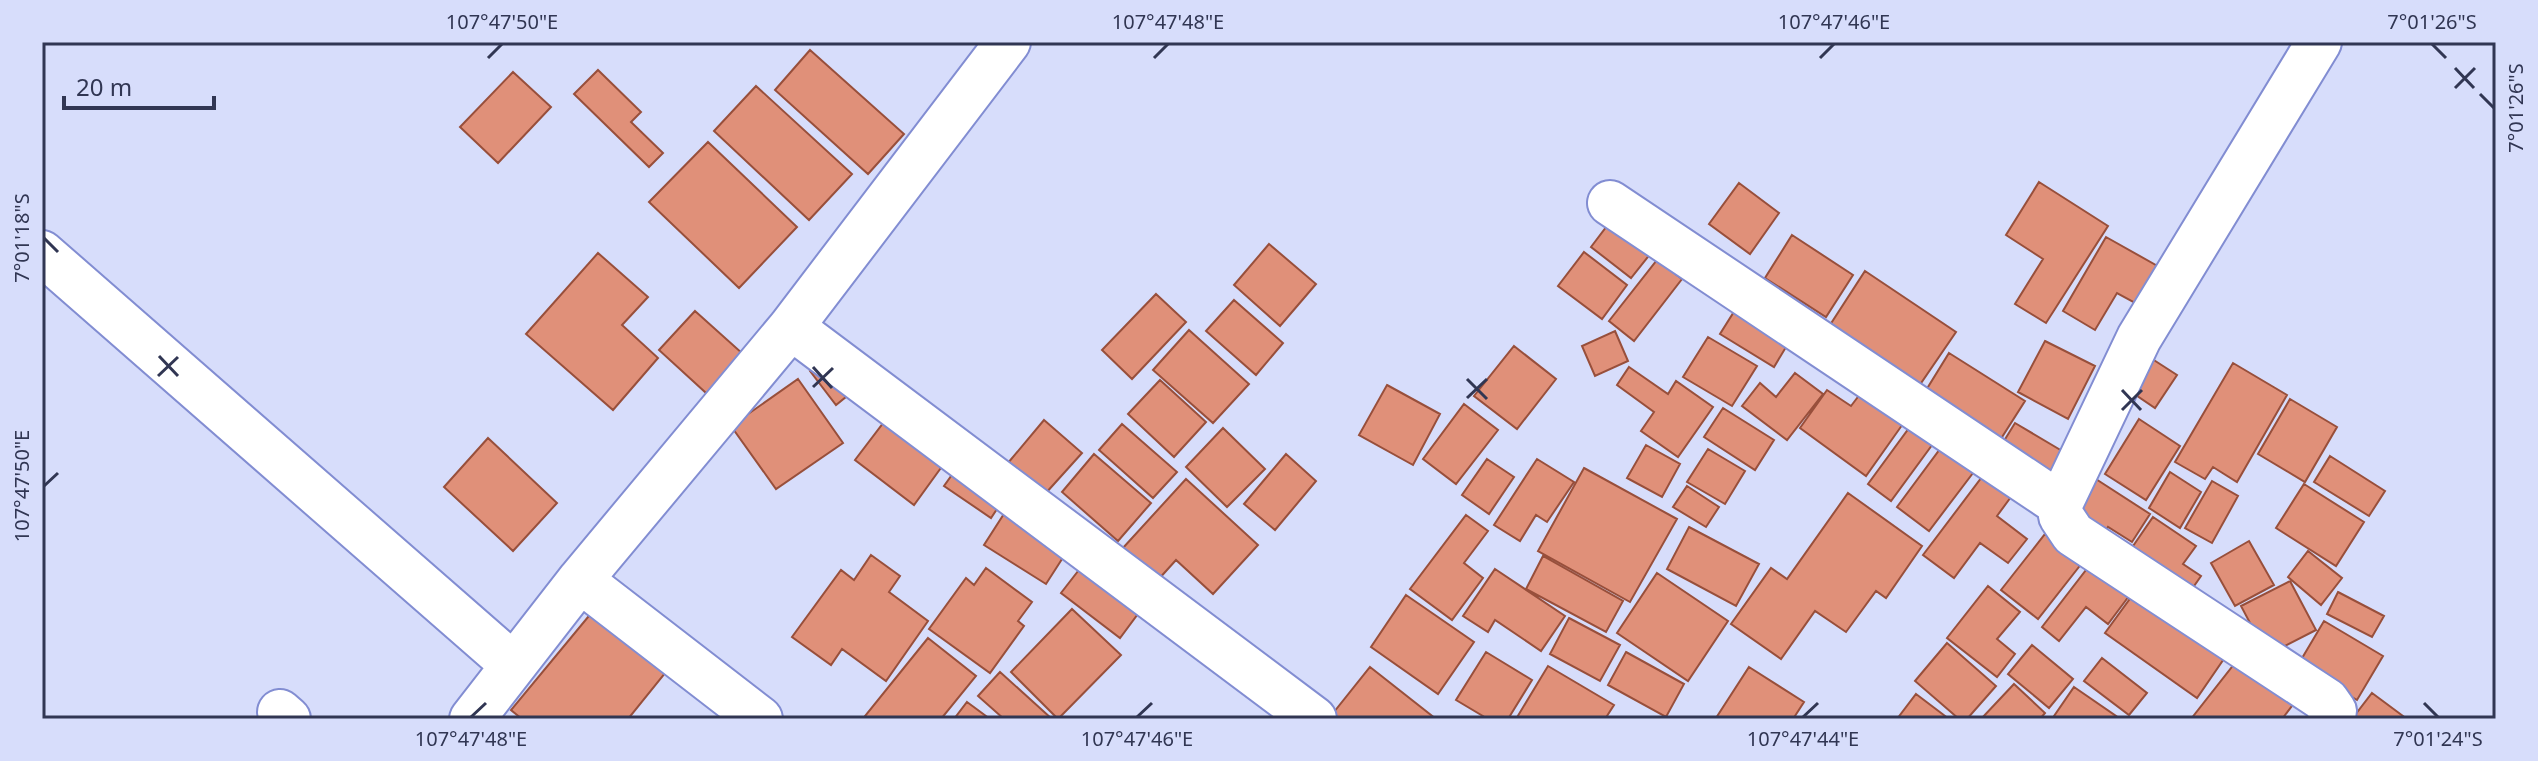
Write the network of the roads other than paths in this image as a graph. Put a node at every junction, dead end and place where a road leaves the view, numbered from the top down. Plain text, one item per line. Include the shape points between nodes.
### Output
1 (1008, 42) edge
2 (2319, 42) edge
3 (1610, 203) dead end
4 (42, 253) edge
5 (791, 327) junction
6 (2060, 504) junction
7 (580, 580) junction
8 (512, 664) junction
9 (472, 719) edge
10 (760, 719) edge
11 (1314, 719) edge
12 (2330, 719) edge

1 - 5 street
2 - 6 street via 2139,338
3 - 6 street
4 - 8 street
5 - 7 street
5 - 11 street
6 - 12 street via 2073,534 2327,701 2334,711
7 - 8 street
7 - 10 street
8 - 9 street

